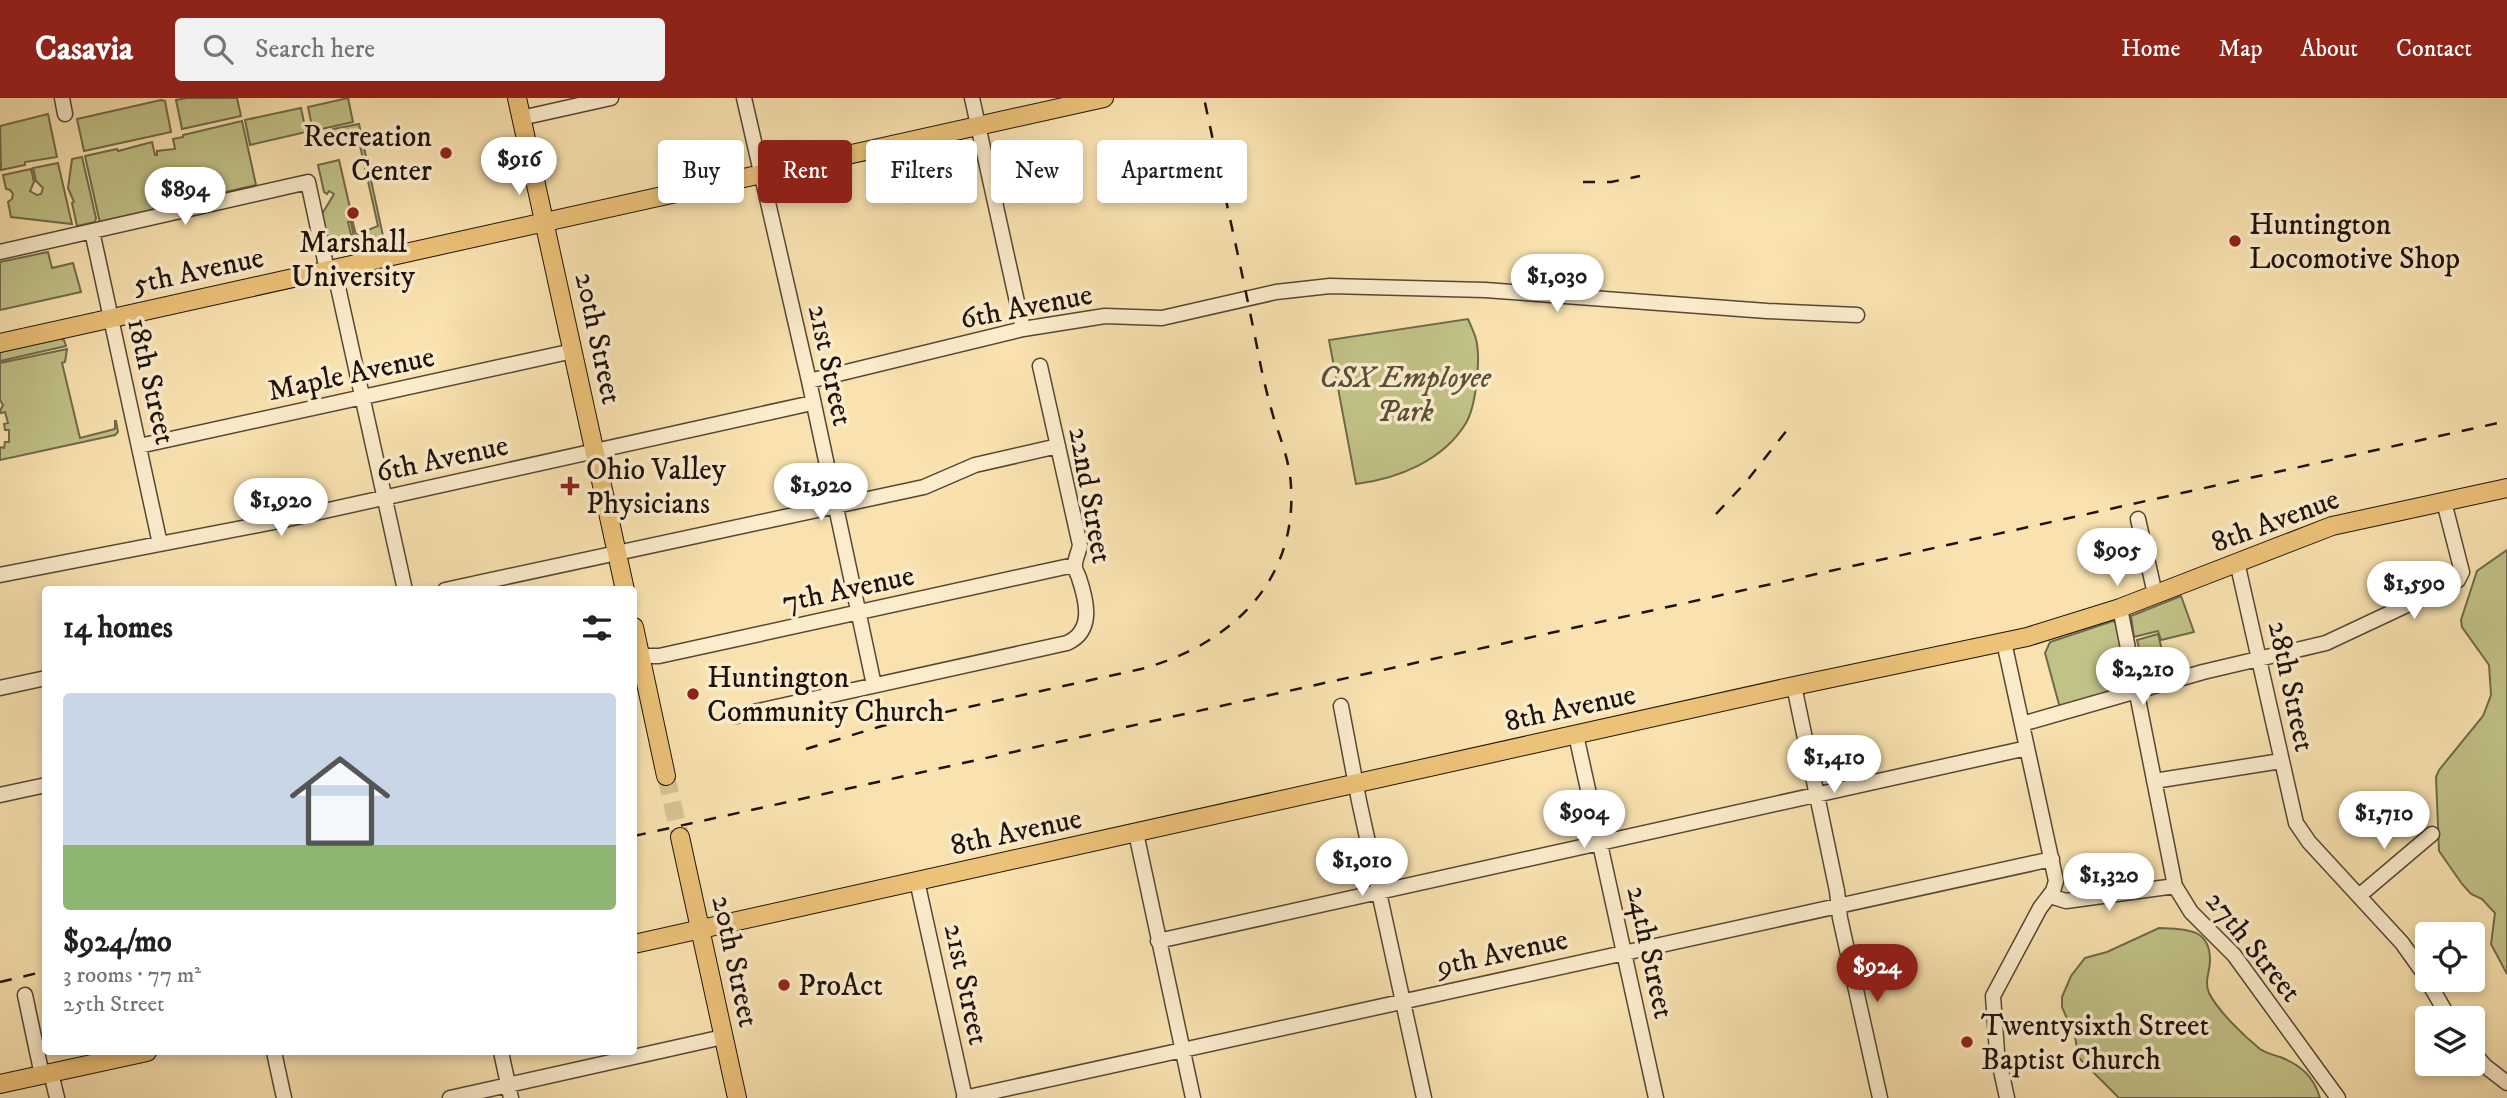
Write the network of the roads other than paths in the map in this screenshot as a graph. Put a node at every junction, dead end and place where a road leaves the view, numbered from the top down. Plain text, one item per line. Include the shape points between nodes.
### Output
1 (62, 98) edge
2 (517, 98) edge
3 (611, 98) edge
4 (744, 98) edge
5 (972, 98) edge
6 (1104, 98) edge
7 (65, 114) dead end
8 (521, 118) junction
9 (978, 126) junction
10 (852, 154) edge
11 (758, 161) edge
12 (758, 175) edge
13 (768, 203) edge
14 (544, 222) junction
15 (92, 231) junction
16 (0, 252) edge
17 (331, 269) junction
18 (1857, 315) dead end
19 (110, 318) junction
20 (1023, 329) junction
21 (0, 342) edge
22 (573, 351) junction
23 (1040, 366) dead end
24 (809, 381) junction
25 (363, 397) junction
26 (812, 403) junction
27 (139, 446) junction
28 (1058, 446) junction
29 (595, 451) junction
30 (2507, 488) edge
31 (385, 497) junction
32 (2444, 502) junction
33 (835, 506) junction
34 (2138, 519) dead end
35 (160, 544) junction
36 (617, 551) junction
37 (2237, 562) junction
38 (1074, 565) junction
39 (0, 575) edge
40 (404, 586) edge
41 (463, 586) edge
42 (624, 586) edge
43 (2155, 594) junction
44 (2120, 608) junction
45 (858, 613) junction
46 (2004, 642) junction
47 (637, 656) edge
48 (2260, 659) junction
49 (42, 679) edge
50 (874, 685) junction
51 (1794, 686) junction
52 (0, 688) edge
53 (2136, 691) junction
54 (1341, 706) dead end
55 (736, 716) dead end
56 (2022, 724) junction
57 (1576, 735) junction
58 (2027, 748) junction
59 (2281, 761) junction
60 (666, 776) tunnel mouth
61 (2154, 781) junction
62 (1357, 784) junction
63 (42, 786) edge
64 (0, 795) edge
65 (1817, 795) junction
66 (1136, 833) junction
67 (2432, 834) dead end
68 (680, 837) tunnel mouth
69 (1600, 843) junction
70 (2052, 859) junction
71 (918, 881) junction
72 (2175, 886) junction
73 (1379, 892) junction
74 (2360, 895) junction
75 (2050, 896) junction
76 (1839, 906) junction
77 (700, 929) junction
78 (1158, 941) junction
79 (637, 943) edge
80 (1624, 952) junction
81 (25, 995) dead end
82 (1403, 1000) junction
83 (2442, 1006) edge
84 (723, 1037) junction
85 (1182, 1050) junction
86 (132, 1055) edge
87 (275, 1055) edge
88 (501, 1055) edge
89 (2485, 1066) edge
90 (47, 1074) junction
91 (2507, 1083) edge
92 (0, 1084) edge
93 (509, 1092) edge
94 (2004, 1097) edge
95 (57, 1098) edge
96 (284, 1098) edge
97 (450, 1098) edge
98 (737, 1098) edge
99 (965, 1098) edge
100 (1193, 1098) edge
101 (1424, 1098) edge
102 (1656, 1098) edge
103 (1880, 1098) edge
104 (2338, 1098) edge

1 - 7 street
2 - 8 main road, 20th Street
3 - 8 street
4 - 11 street, 21st Street
5 - 9 street
6 - 9 main road, 5th Avenue
8 - 14 main road, 20th Street
9 - 10 main road, 5th Avenue
9 - 20 street
12 - 14 main road, 5th Avenue
13 - 24 street, 21st Street
14 - 17 main road, 5th Avenue
14 - 22 main road, 20th Street
15 - 16 street
15 - 17 street via 308,182
15 - 19 street, 18th Street
17 - 19 main road, 5th Avenue
17 - 25 street
18 - 20 street, 6th Avenue via 1485,290 1330,286 1162,318 1105,316
19 - 21 main road, 5th Avenue
19 - 27 street, 18th Street
20 - 24 street, 6th Avenue
22 - 25 street, Maple Avenue
22 - 29 main road, 20th Street
23 - 28 street, 22nd Street
24 - 26 street, 21st Street
25 - 27 street, Maple Avenue
25 - 31 street
26 - 29 street, 6th Avenue
26 - 33 street, 21st Street
27 - 35 street, 18th Street
28 - 33 street via 975,465 924,487
28 - 38 street, 22nd Street via 1080,545
29 - 31 street, 6th Avenue
29 - 36 main road, 20th Street
30 - 32 main road, 8th Avenue
31 - 35 street, 6th Avenue
31 - 40 street
32 - 37 main road, 8th Avenue via 2346,522
32 - 48 street via 2462,572 2458,580 2334,640
33 - 36 street
33 - 45 street, 21st Street
34 - 43 street
35 - 39 street, 6th Avenue
36 - 41 street
36 - 42 main road, 20th Street
37 - 43 main road, 8th Avenue
37 - 48 street, 28th Street
38 - 45 street, 7th Avenue
38 - 50 street, 22nd Street via 1087,620 1067,643
43 - 44 main road, 8th Avenue
44 - 46 main road, 8th Avenue
44 - 53 street, 27th Street
45 - 47 street, 7th Avenue via 659,656
45 - 50 street, 21st Street
46 - 51 main road, 8th Avenue
46 - 56 street
47 - 60 main road
48 - 53 street
48 - 59 street, 28th Street
49 - 52 street
50 - 55 street
51 - 57 main road, 8th Avenue
51 - 65 street
53 - 56 street
53 - 61 street, 27th Street
54 - 62 street
56 - 58 street
57 - 62 main road, 8th Avenue
57 - 69 street, 24th Street
58 - 65 street
58 - 70 street
59 - 61 street
59 - 74 street, 28th Street via 2301,833
61 - 72 street, 27th Street
62 - 66 main road, 8th Avenue
62 - 73 street
63 - 64 street
65 - 69 street
65 - 76 street
66 - 71 main road, 8th Avenue
66 - 78 street
67 - 74 street
68 - 77 main road, 20th Street
69 - 73 street
69 - 80 street, 24th Street
70 - 75 street via 2056,881
70 - 76 street, 9th Avenue
71 - 77 main road, 8th Avenue
71 - 99 street, 21st Street
72 - 75 street via 2066,901
72 - 104 street, 27th Street via 2191,912 2234,955
73 - 78 street
73 - 82 street
74 - 83 street, 28th Street via 2414,958
75 - 94 street via 1993,991
76 - 80 street, 9th Avenue
76 - 103 street
77 - 79 main road, 8th Avenue
77 - 84 main road, 20th Street
78 - 85 street
80 - 82 street, 9th Avenue
80 - 102 street, 24th Street
81 - 90 street
82 - 85 street, 9th Avenue
82 - 101 street
84 - 93 street
84 - 98 main road, 20th Street
85 - 99 street, 9th Avenue
85 - 100 street
86 - 90 main road
87 - 96 street
88 - 93 street
89 - 91 street
90 - 92 main road
90 - 95 street
93 - 97 street

